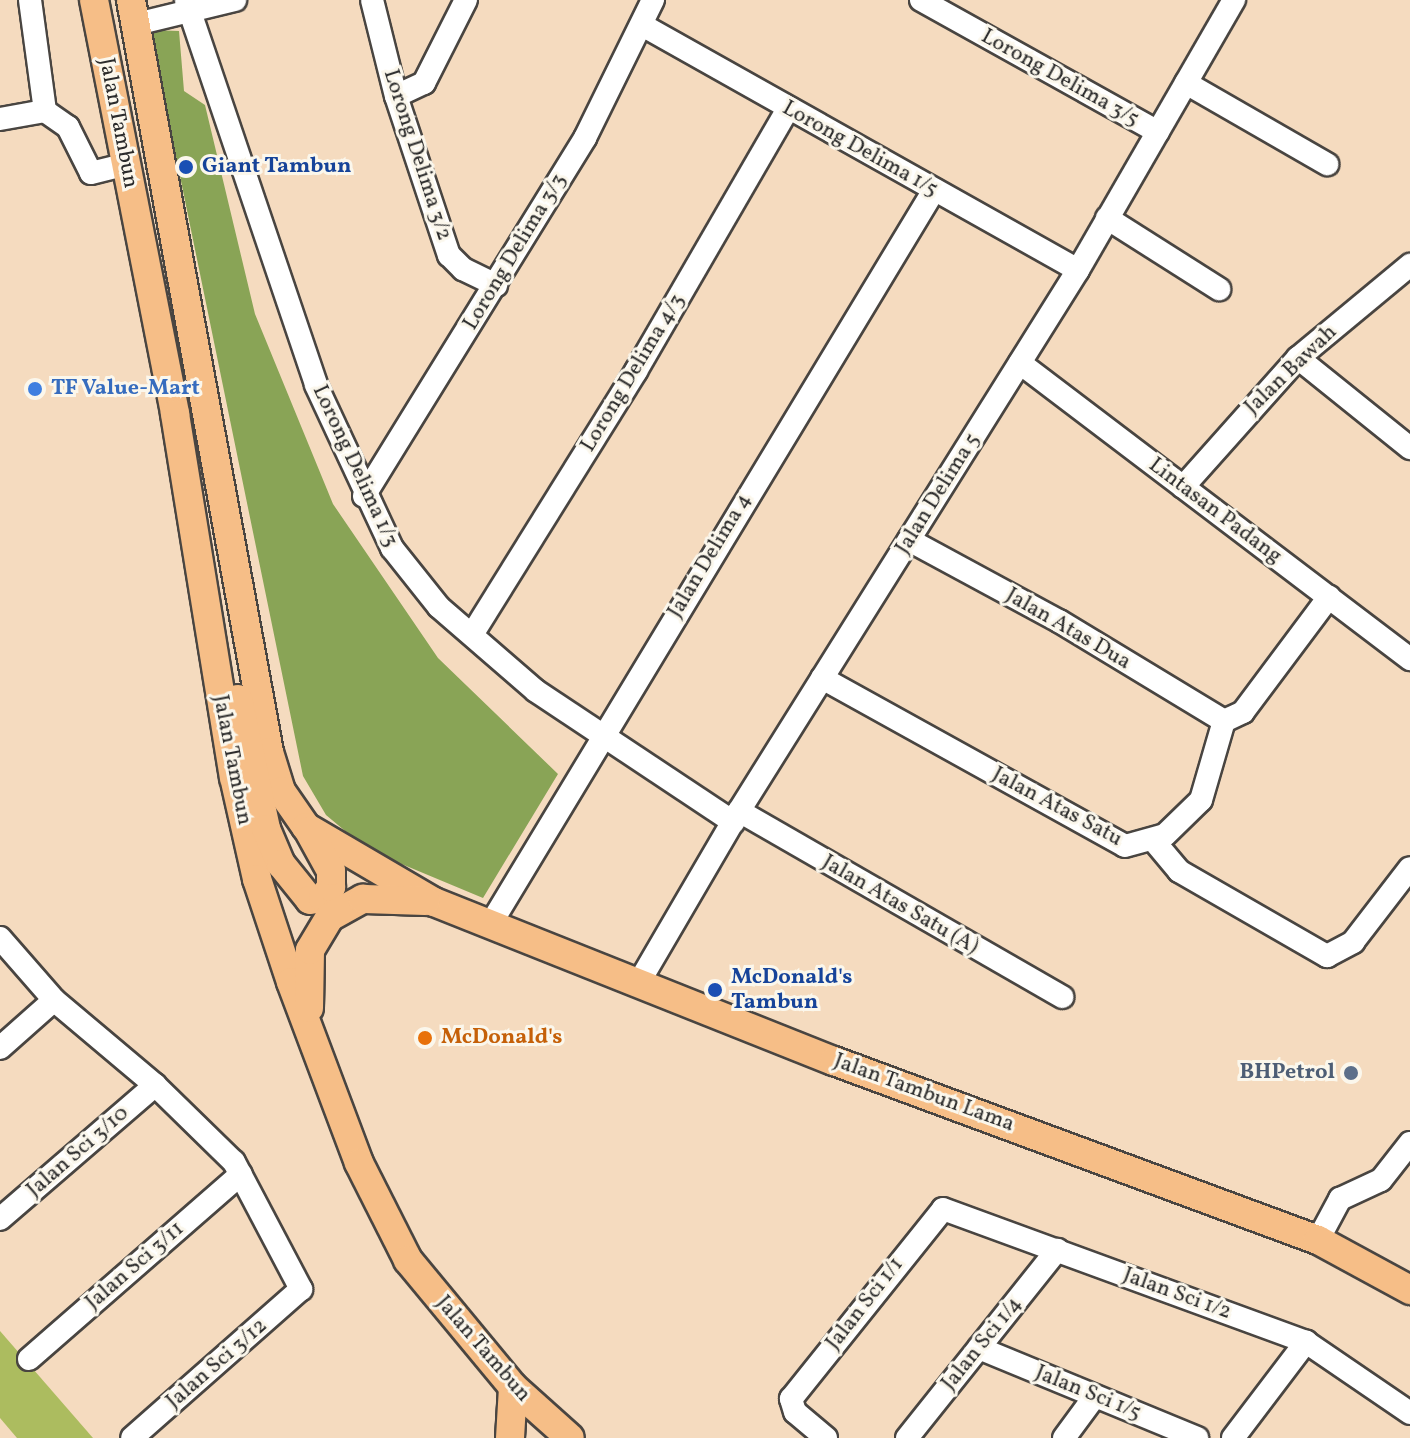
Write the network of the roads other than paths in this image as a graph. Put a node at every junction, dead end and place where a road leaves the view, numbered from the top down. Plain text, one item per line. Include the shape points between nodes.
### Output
1 (30, 0) edge
2 (94, 0) edge
3 (235, 0) edge
4 (372, 0) edge
5 (466, 0) edge
6 (653, 0) edge
7 (921, 0) edge
8 (1234, 0) edge
9 (188, 7) edge
10 (134, 12) edge
11 (642, 25) junction
12 (1186, 83) junction
13 (396, 96) junction
14 (788, 109) junction
15 (45, 111) junction
16 (0, 119) edge
17 (1158, 132) junction
18 (127, 164) junction
19 (1327, 164) dead end
20 (934, 190) junction
21 (1107, 218) junction
22 (1410, 265) edge
23 (1078, 270) junction
24 (496, 285) junction
25 (1219, 289) dead end
26 (1298, 358) junction
27 (1020, 363) junction
28 (1410, 448) edge
29 (1183, 487) junction
30 (364, 496) junction
31 (909, 540) junction
32 (195, 549) junction
33 (1329, 597) junction
34 (473, 633) junction
35 (1410, 659) edge
36 (822, 678) junction
37 (1224, 721) junction
38 (600, 737) junction
39 (736, 816) junction
40 (306, 827) junction
41 (1154, 841) junction
42 (1407, 878) edge
43 (434, 902) junction
44 (495, 926) junction
45 (0, 938) edge
46 (638, 984) junction
47 (1062, 997) dead end
48 (54, 1000) junction
49 (310, 1028) junction
50 (0, 1048) edge
51 (155, 1085) junction
52 (1410, 1143) edge
53 (241, 1174) junction
54 (931, 1218) joint
55 (0, 1219) edge
56 (1318, 1240) junction
57 (1057, 1250) junction
58 (1410, 1290) edge
59 (1306, 1342) junction
60 (979, 1348) junction
61 (29, 1359) dead end
62 (513, 1387) junction
63 (1095, 1396) junction
64 (1410, 1413) edge
65 (132, 1438) edge
66 (510, 1438) edge
67 (570, 1438) edge
68 (826, 1438) edge
69 (907, 1438) edge
70 (1064, 1438) edge
71 (1197, 1438) edge
72 (1233, 1438) edge

1 - 15 street
2 - 18 main road, Jalan Tambun
3 - 9 street
4 - 13 street, Lorong Delima 3/2
5 - 13 street via 424,83
6 - 11 street, Lorong Delima 3/3
7 - 17 street, Lorong Delima 3/5
8 - 12 street, Jalan Delima 5
9 - 10 street
9 - 30 street, Lorong Delima 1/3 via 316,385
10 - 40 main road, Jalan Tambun via 260,704 281,791
11 - 14 street, Lorong Delima 1/5
11 - 24 street, Lorong Delima 3/3 via 585,138
12 - 17 street, Jalan Delima 5
12 - 19 street
13 - 24 street, Lorong Delima 3/2 via 449,255 463,269
14 - 20 street, Lorong Delima 1/5
14 - 34 street, Lorong Delima 4/3 via 636,371
15 - 16 street
15 - 18 street via 68,127 91,173
17 - 21 street, Jalan Delima 5
18 - 32 main road, Jalan Tambun
20 - 23 street, Lorong Delima 1/5
20 - 38 street, Jalan Delima 4
21 - 23 street, Jalan Delima 5
21 - 25 street
22 - 26 street, Jalan Bawah
23 - 27 street, Jalan Delima 5
24 - 30 street, Lorong Delima 3/3
26 - 28 street
26 - 29 street, Jalan Bawah via 1247,409
27 - 29 street, Lintasan Padang
27 - 31 street, Jalan Delima 5
29 - 33 street, Lintasan Padang
30 - 34 street, Lorong Delima 1/3 via 417,585
31 - 36 street, Jalan Delima 5
31 - 37 street, Jalan Atas Dua via 1059,621
32 - 40 main road, Jalan Tambun via 219,612 266,829 281,864 310,900 323,898 331,887 331,871
32 - 49 main road, Jalan Tambun via 257,879
33 - 35 street, Lintasan Padang
33 - 37 street via 1243,712
34 - 38 street, Lorong Delima 1/3 via 536,691
36 - 39 street, Jalan Delima 5
36 - 41 street, Jalan Atas Satu via 1114,842 1125,846
37 - 41 street via 1201,800
38 - 39 street, Lorong Delima 1/3
38 - 44 street, Jalan Delima 4
39 - 46 street, Jalan Delima 5
39 - 47 street, Jalan Atas Satu (A)
40 - 43 main road
41 - 42 street, Jalan Atas Satu via 1168,864 1317,953 1336,955 1353,942
43 - 44 main road, Jalan Tambun Lama
43 - 49 main road via 363,899 330,917 310,950
44 - 46 main road, Jalan Tambun Lama
45 - 48 street
46 - 56 main road, Jalan Tambun Lama
48 - 50 street
48 - 51 street
49 - 62 main road, Jalan Tambun via 359,1163 393,1233 427,1284
51 - 53 street
51 - 55 street, Jalan Sci 3/10
52 - 56 street via 1381,1180 1340,1199
53 - 61 street, Jalan Sci 3/11
53 - 65 street, Jalan Sci 3/12 via 301,1289
54 - 57 street, Jalan Sci 1/2 via 948,1210
54 - 68 street, Jalan Sci 1/1 via 798,1390 792,1408
56 - 58 main road, Jalan Tambun Lama
57 - 59 street, Jalan Sci 1/2
57 - 60 street, Jalan Sci 1/4
59 - 64 street, Jalan Sci 1/2
59 - 72 street
60 - 63 street, Jalan Sci 1/5
60 - 69 street, Jalan Sci 1/4
62 - 66 main road
62 - 67 main road, Jalan Tambun
63 - 70 street
63 - 71 street, Jalan Sci 1/5

